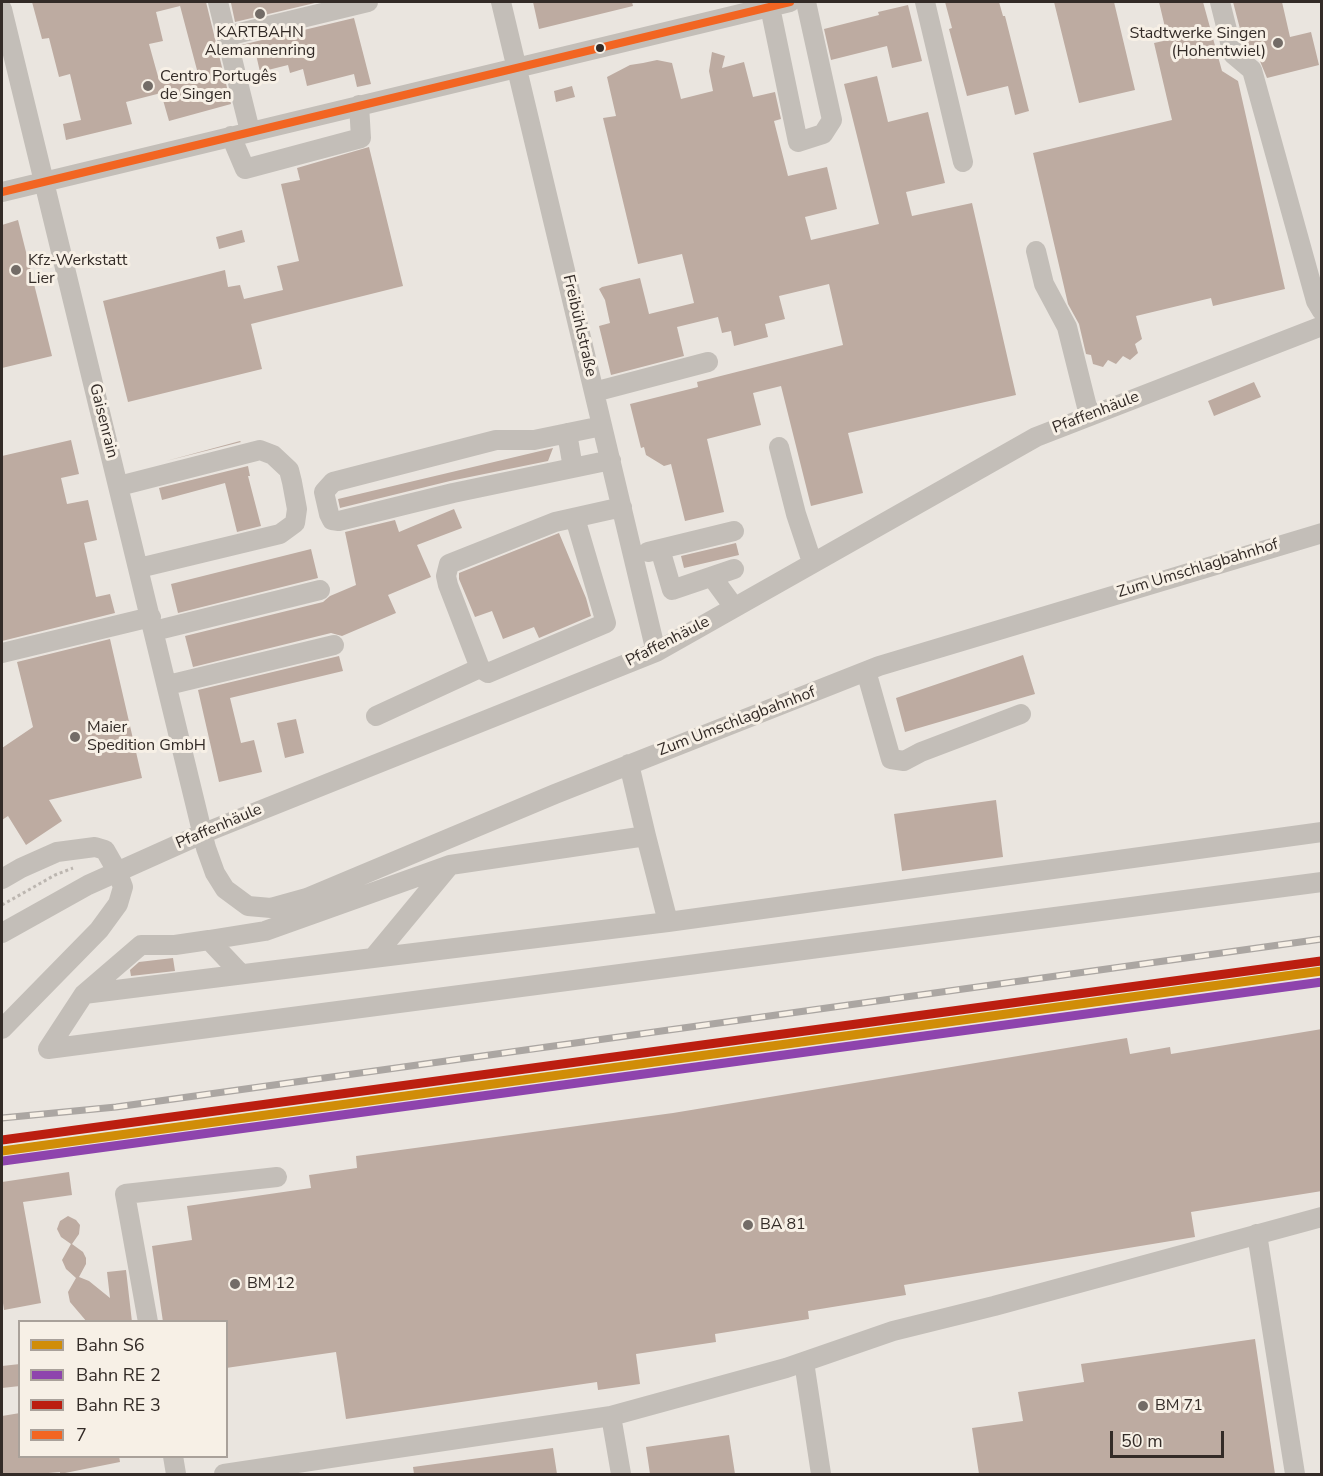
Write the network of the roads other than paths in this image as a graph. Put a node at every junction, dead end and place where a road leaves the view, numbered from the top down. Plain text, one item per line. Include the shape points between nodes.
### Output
1 (218, 2) edge
2 (368, 2) edge
3 (501, 2) edge
4 (790, 2) edge
5 (806, 2) edge
6 (925, 2) edge
7 (1220, 2) edge
8 (770, 6) junction
9 (2, 9) edge
10 (226, 36) junction
11 (517, 67) junction
12 (359, 105) junction
13 (240, 134) junction
14 (963, 162) dead end
15 (45, 181) junction
16 (2, 192) edge
17 (1036, 251) dead end
18 (1322, 311) edge
19 (1322, 326) edge
20 (708, 362) dead end
21 (594, 392) junction
22 (1089, 415) junction
23 (603, 426) junction
24 (567, 433) junction
25 (779, 447) dead end
26 (611, 460) junction
27 (573, 468) junction
28 (119, 486) junction
29 (622, 507) junction
30 (575, 518) junction
31 (734, 531) dead end
32 (1322, 533) edge
33 (660, 549) junction
34 (633, 556) junction
35 (812, 562) junction
36 (139, 568) junction
37 (734, 569) dead end
38 (712, 576) junction
39 (320, 590) dead end
40 (734, 607) junction
41 (153, 624) junction
42 (334, 645) dead end
43 (656, 652) junction
44 (2, 653) edge
45 (480, 669) junction
46 (866, 671) junction
47 (168, 685) junction
48 (1021, 714) dead end
49 (376, 716) dead end
50 (629, 764) junction
51 (1322, 832) edge
52 (204, 833) junction
53 (646, 836) junction
54 (450, 865) junction
55 (117, 871) junction
56 (2, 879) edge
57 (1322, 882) edge
58 (668, 922) junction
59 (2, 933) edge
60 (209, 940) junction
61 (373, 958) junction
62 (241, 974) junction
63 (84, 994) junction
64 (2, 1029) edge
65 (277, 1177) dead end
66 (1322, 1217) edge
67 (1257, 1234) junction
68 (148, 1320) edge
69 (804, 1362) junction
70 (611, 1416) junction
71 (172, 1458) edge
72 (176, 1474) edge
73 (224, 1474) edge
74 (621, 1474) edge
75 (822, 1474) edge
76 (1295, 1474) edge

1 - 10 street
2 - 10 street
3 - 11 street, Freibühlstraße
4 - 8 street
5 - 8 street via 832,120 823,134 798,142
6 - 14 street
7 - 18 street via 1233,54 1252,70
8 - 11 street
9 - 15 street, Gaisenrain
10 - 13 street
11 - 12 street
11 - 21 street, Freibühlstraße
12 - 13 street
12 - 13 street via 361,138 245,169
13 - 15 street
15 - 16 street
15 - 28 street, Gaisenrain
17 - 22 street via 1044,284 1067,327
19 - 22 street, Pfaffenhäule
20 - 21 street
21 - 23 street, Freibühlstraße
22 - 35 street, Pfaffenhäule via 1036,437
23 - 24 street
23 - 26 street, Freibühlstraße
24 - 27 street
24 - 27 street via 524,441 496,440 386,467 333,482 324,495 330,518 335,522
25 - 35 street
26 - 27 street
26 - 29 street, Freibühlstraße
28 - 36 street, Gaisenrain
28 - 36 street via 260,450 273,455 289,470 292,482 297,509 294,523 280,534
29 - 30 street
29 - 34 street, Freibühlstraße
30 - 45 street via 606,623 488,672
30 - 45 street via 555,522 449,564 448,585
31 - 33 street
32 - 46 street, Zum Umschlagbahnhof
33 - 34 street
33 - 38 street via 672,590
34 - 43 street, Freibühlstraße
35 - 40 street, Pfaffenhäule
36 - 41 street, Gaisenrain
37 - 38 street
38 - 40 street
39 - 41 street
40 - 43 street, Pfaffenhäule
41 - 44 street
41 - 47 street, Gaisenrain
42 - 47 street
43 - 52 street, Pfaffenhäule
45 - 49 street
46 - 48 street via 891,759 904,761
46 - 50 street, Zum Umschlagbahnhof
47 - 52 street, Gaisenrain
50 - 52 street, Zum Umschlagbahnhof via 308,898 271,908 248,906 225,889 215,873
50 - 53 street
51 - 58 street
52 - 55 street, Pfaffenhäule
53 - 54 street
53 - 58 street
54 - 60 street via 265,931
54 - 61 street
55 - 56 street via 105,850 95,848 57,852
55 - 59 street, Pfaffenhäule
55 - 64 street via 123,887 118,904 99,930
57 - 63 street via 48,1049
58 - 61 street
60 - 62 street
60 - 63 street via 141,945
61 - 62 street
62 - 63 street
65 - 68 street via 125,1194
66 - 67 street
67 - 69 street via 893,1331
67 - 76 street
69 - 70 street
69 - 75 street
70 - 73 street
70 - 74 street
71 - 72 street

